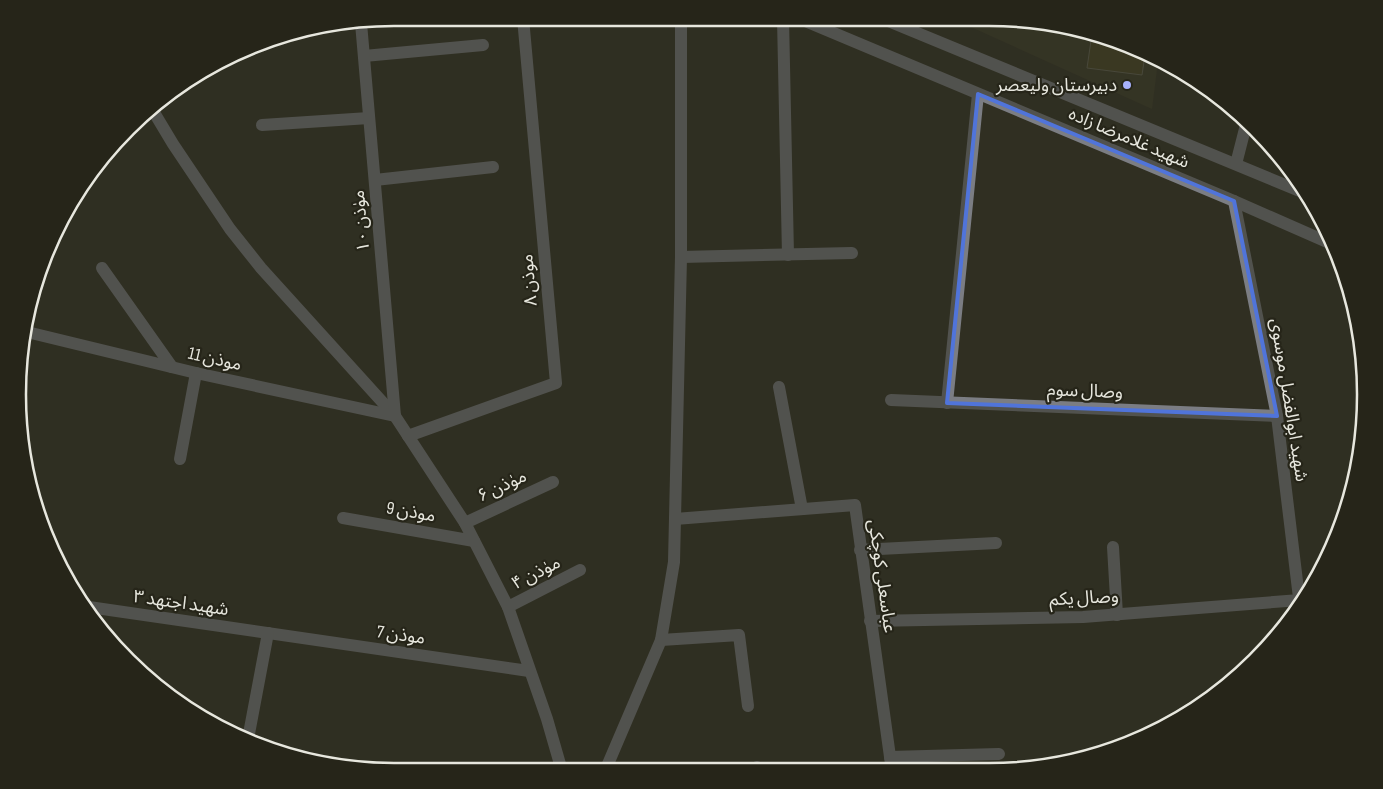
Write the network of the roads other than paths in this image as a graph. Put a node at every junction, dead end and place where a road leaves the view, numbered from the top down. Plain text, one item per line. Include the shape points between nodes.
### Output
1 (524, 26) edge
2 (681, 26) edge
3 (783, 26) edge
4 (817, 26) edge
5 (900, 26) edge
6 (361, 28) edge
7 (483, 45) dead end
8 (364, 56) junction
9 (978, 94) junction
10 (156, 115) edge
11 (370, 118) junction
12 (262, 126) dead end
13 (1245, 130) edge
14 (1236, 164) junction
15 (493, 167) dead end
16 (375, 180) junction
17 (1294, 188) edge
18 (1234, 201) junction
19 (1323, 240) edge
20 (852, 253) dead end
21 (788, 255) junction
22 (680, 257) junction
23 (102, 268) dead end
24 (31, 333) edge
25 (172, 367) junction
26 (196, 373) junction
27 (779, 387) dead end
28 (891, 400) dead end
29 (947, 403) junction
30 (395, 416) junction
31 (1277, 416) junction
32 (408, 436) junction
33 (180, 459) dead end
34 (553, 482) dead end
35 (802, 509) junction
36 (342, 518) dead end
37 (675, 519) junction
38 (465, 523) junction
39 (474, 541) junction
40 (996, 542) dead end
41 (1113, 547) dead end
42 (860, 550) junction
43 (580, 570) dead end
44 (1299, 593) edge
45 (1292, 603) edge
46 (508, 607) junction
47 (94, 608) edge
48 (1117, 614) junction
49 (870, 621) junction
50 (268, 633) junction
51 (661, 640) junction
52 (529, 671) junction
53 (748, 706) dead end
54 (249, 733) edge
55 (999, 754) dead end
56 (890, 757) junction
57 (560, 763) edge
58 (608, 763) edge
59 (891, 763) edge

1 - 32 street, موذن ۸ via 556,383
2 - 22 street
3 - 21 street
4 - 9 street, شهید غلامرضا زاده
5 - 14 street, شهید غلامرضا زاده
6 - 8 street, موٰذن ۱۰
7 - 8 street
8 - 11 street, موٰذن ۱۰
9 - 18 street, شهید غلامرضا زاده
9 - 29 street
10 - 30 street via 230,229 261,268
11 - 12 street
11 - 16 street, موٰذن ۱۰
13 - 14 street
14 - 17 street, شهید غلامرضا زاده
15 - 16 street
16 - 30 street, موٰذن ۱۰
18 - 19 street, شهید غلامرضا زاده
18 - 31 street, شهید ابوالفضل موسوی
20 - 21 street
21 - 22 street
22 - 37 street
23 - 25 street
24 - 25 street, موذن 11
25 - 26 street, موذن 11
26 - 30 street, موذن 11
26 - 33 street
27 - 35 street
28 - 29 street, وصال سوم
29 - 31 street, وصال سوم
30 - 32 street
31 - 44 street, شهید ابوالفضل موسوی
32 - 38 street
34 - 38 street, موٰذن ۶
35 - 37 street, عباسعلی کوچکی
35 - 42 street, عباسعلی کوچکی via 855,505
36 - 39 street, موذن 9
37 - 51 street via 674,562
38 - 39 street
39 - 46 street
40 - 42 street
41 - 48 street
42 - 49 street, عباسعلی کوچکی
43 - 46 street, موٰذن ۴
45 - 48 street, وصال یکم
46 - 52 street
47 - 50 street, شهید اجتهد ۳
48 - 49 street, وصال یکم
49 - 56 street, عباسعلی کوچکی
50 - 52 street, موذن 7
50 - 54 street
51 - 53 street via 739,635
51 - 58 street
52 - 57 street
55 - 56 street
56 - 59 street, عباسعلی کوچکی

